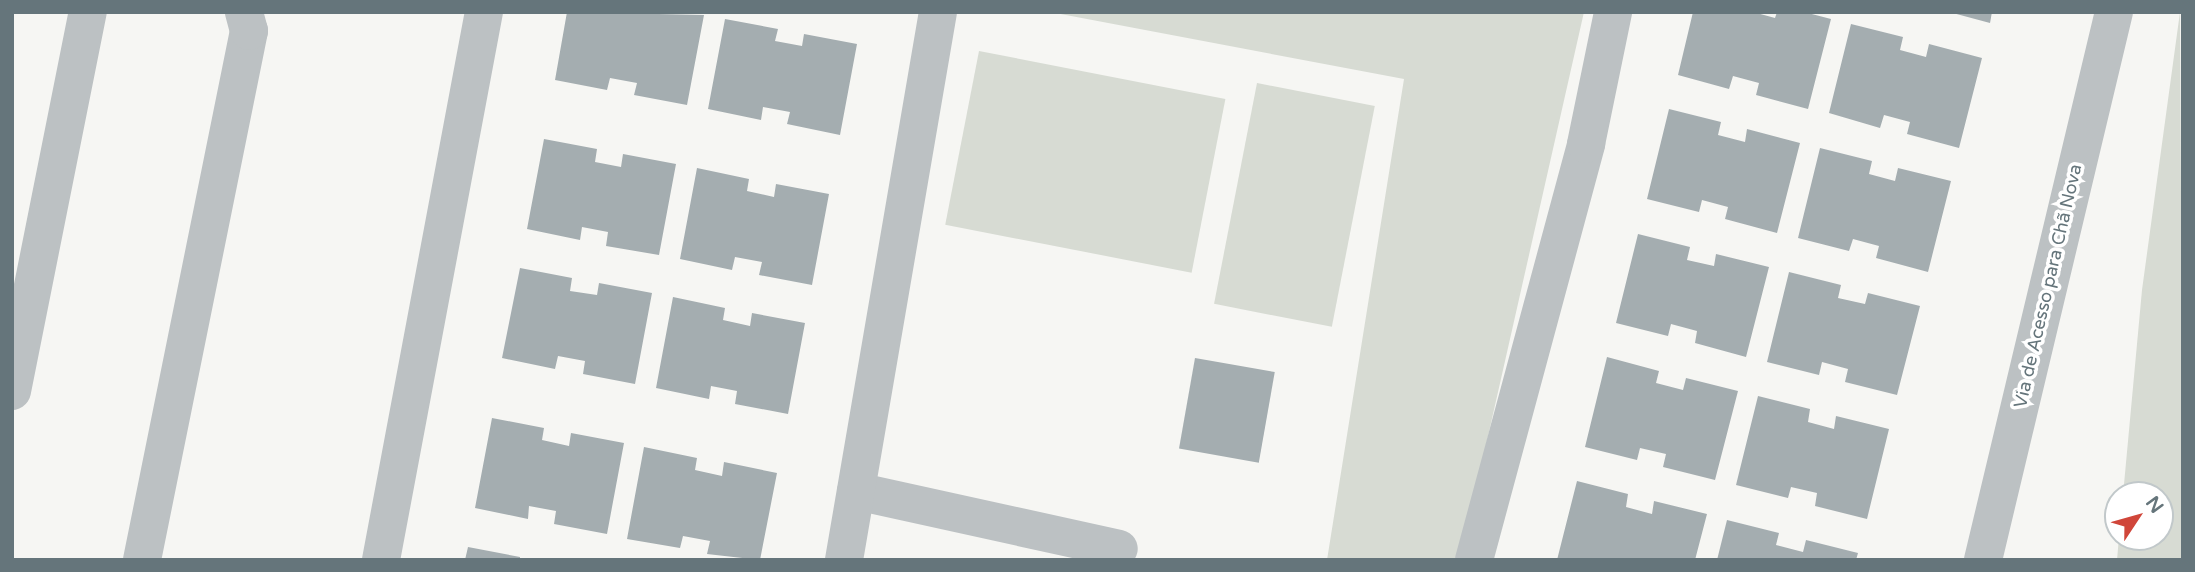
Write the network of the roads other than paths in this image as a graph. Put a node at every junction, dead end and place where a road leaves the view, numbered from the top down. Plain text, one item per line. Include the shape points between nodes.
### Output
1 (88, 12) edge
2 (244, 12) edge
3 (484, 12) edge
4 (938, 12) edge
5 (1613, 12) edge
6 (2114, 12) edge
7 (12, 391) edge
8 (856, 491) junction
9 (1119, 549) dead end
10 (142, 560) edge
11 (381, 560) edge
12 (844, 560) edge
13 (1474, 560) edge
14 (1983, 560) edge

1 - 7 street
2 - 10 street via 249,31
3 - 11 street
4 - 8 street
5 - 13 street via 1586,144
6 - 14 street, Via de Acesso para Chã Nova
8 - 9 street
8 - 12 street

